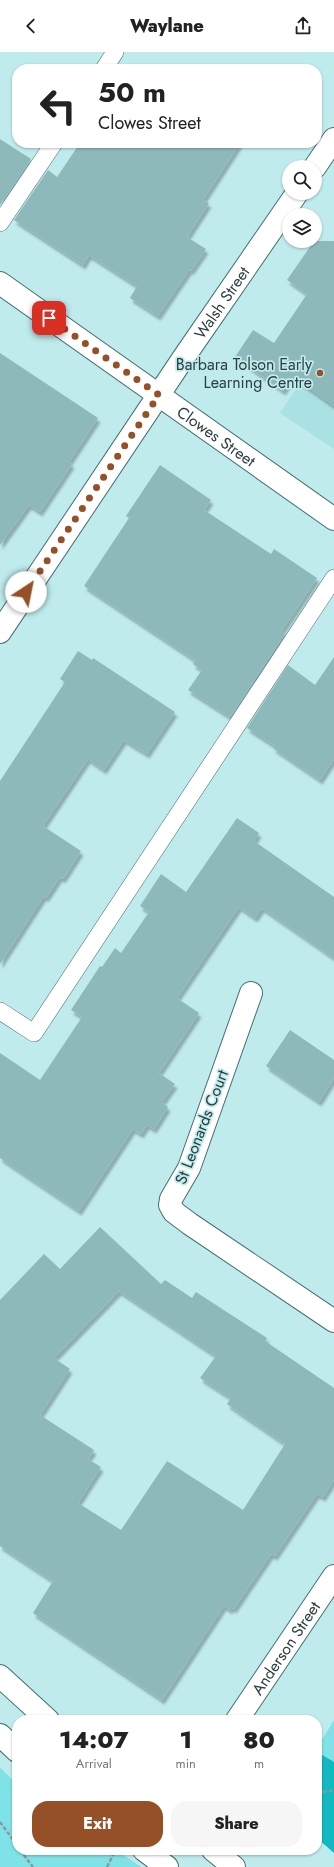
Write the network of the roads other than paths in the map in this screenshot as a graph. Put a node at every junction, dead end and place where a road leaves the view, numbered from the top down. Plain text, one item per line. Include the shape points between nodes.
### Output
1 (115, 52) edge
2 (107, 64) edge
3 (334, 139) edge
4 (51, 148) edge
5 (320, 160) edge
6 (292, 200) edge
7 (0, 223) edge
8 (0, 284) edge
9 (159, 395) junction
10 (334, 519) edge
11 (334, 578) edge
12 (0, 632) edge
13 (251, 993) dead end
14 (0, 1011) edge
15 (334, 1321) edge
16 (334, 1576) edge
17 (0, 1676) edge
18 (43, 1715) edge
19 (240, 1715) edge
20 (0, 1736) edge
21 (12, 1747) edge
22 (219, 1855) edge
23 (234, 1867) edge

1 - 2 lane
3 - 5 street
4 - 7 lane
6 - 9 street, Walsh Street
8 - 9 street, Clowes Street
9 - 10 street, Clowes Street
9 - 12 street, Walsh Street
11 - 14 lane via 34,1033
13 - 15 street, St Leonards Court via 189,1168 170,1205 174,1212 190,1224
16 - 19 street, Anderson Street
17 - 18 street
20 - 21 street
22 - 23 street

